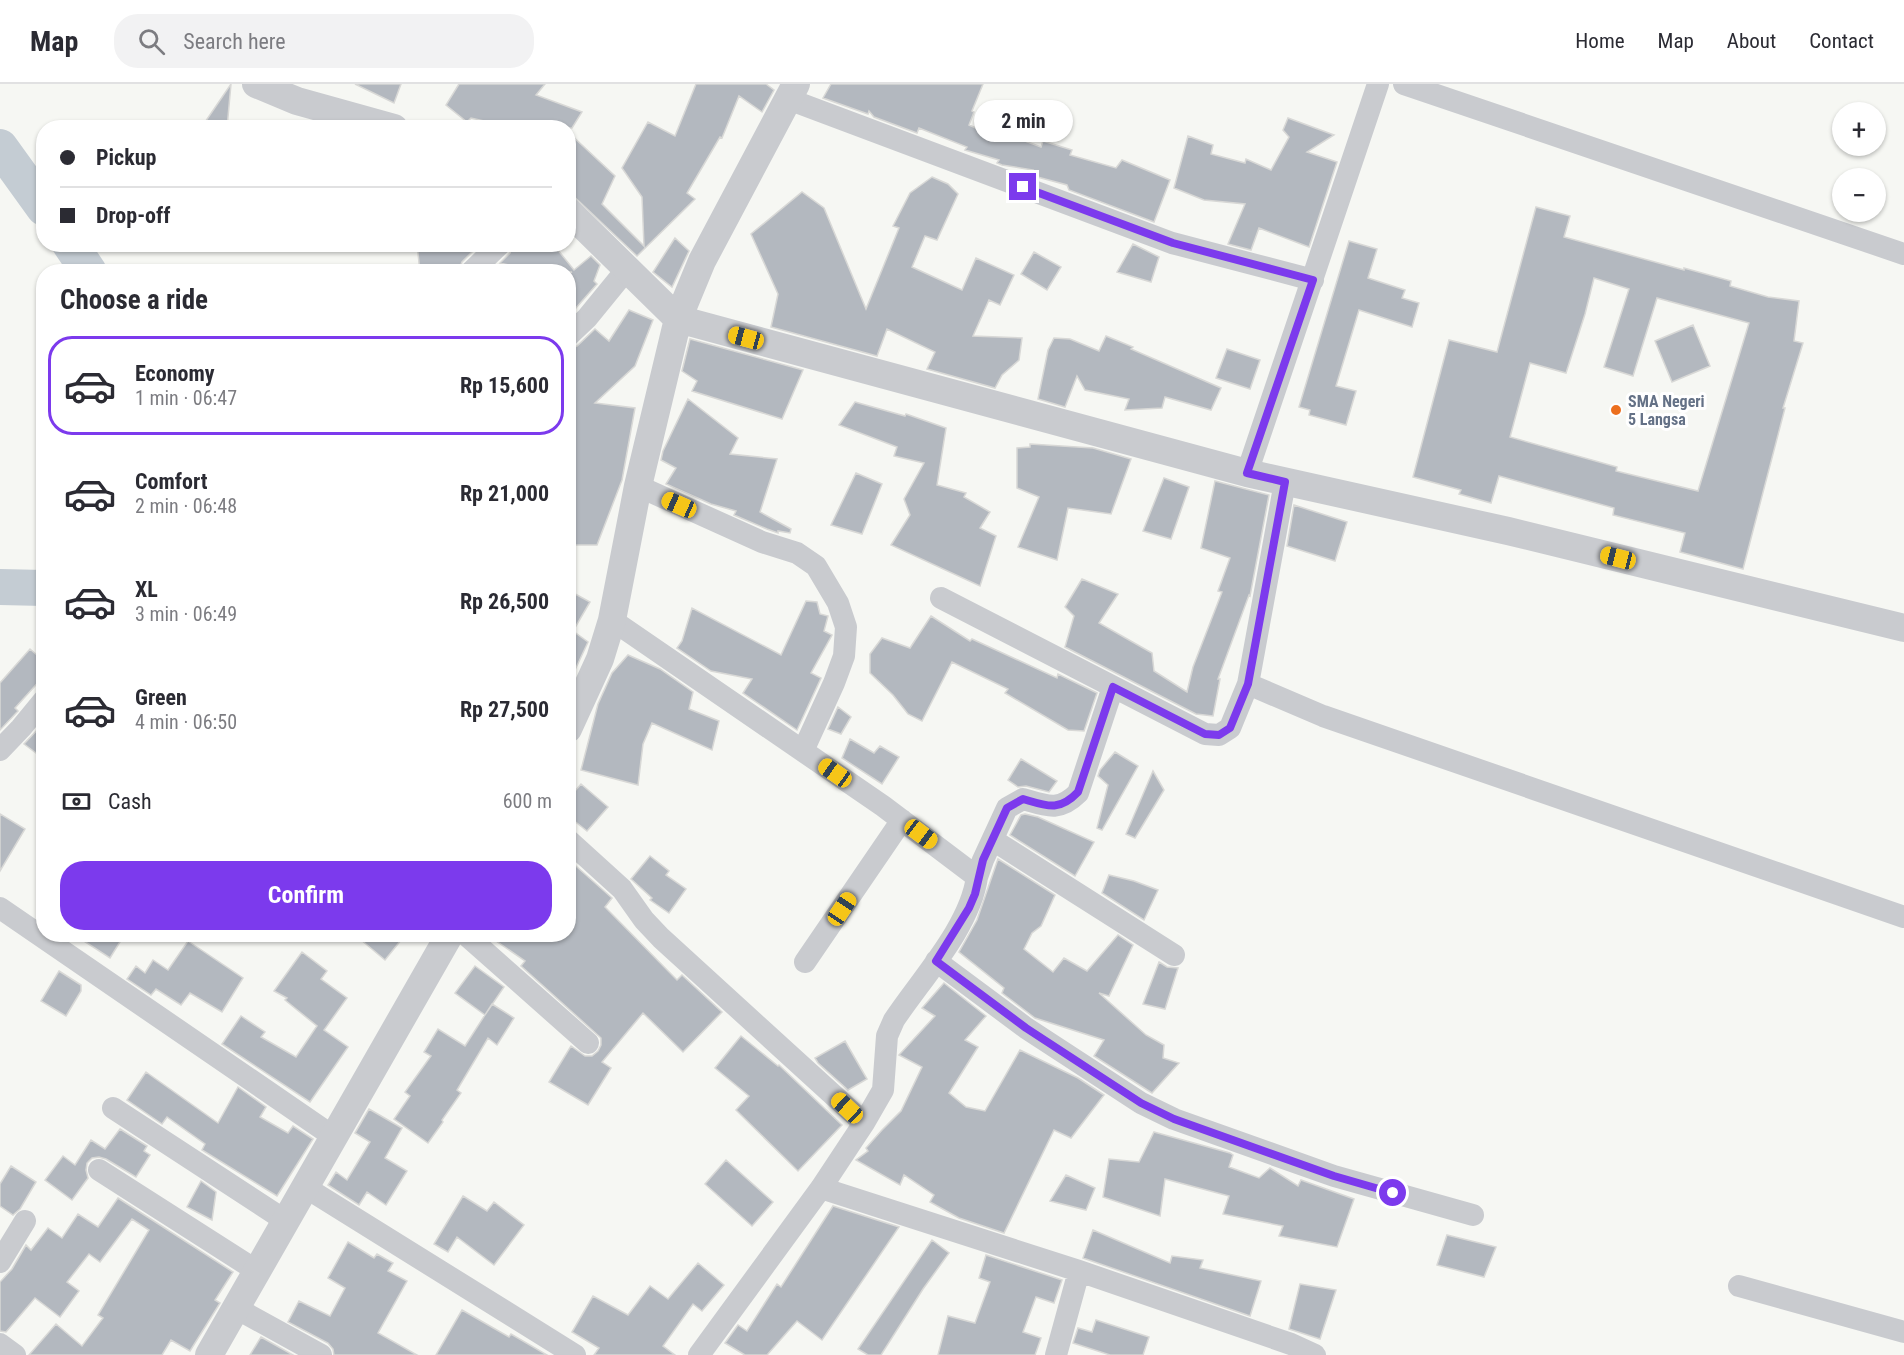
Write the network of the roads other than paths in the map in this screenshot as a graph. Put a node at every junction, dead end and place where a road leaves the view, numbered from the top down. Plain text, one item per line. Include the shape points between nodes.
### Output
1 (256, 84) edge
2 (1378, 84) edge
3 (1404, 84) edge
4 (792, 92) edge
5 (365, 120) edge
6 (576, 219) edge
7 (492, 252) edge
8 (1904, 254) edge
9 (479, 264) edge
10 (627, 269) junction
11 (1313, 280) junction
12 (678, 319) junction
13 (576, 328) edge
14 (1247, 473) junction
15 (1285, 482) junction
16 (638, 486) junction
17 (941, 598) dead end
18 (612, 620) junction
19 (1904, 628) edge
20 (1248, 684) junction
21 (1113, 687) junction
22 (36, 710) edge
23 (576, 712) edge
24 (0, 750) edge
25 (803, 751) junction
26 (902, 820) junction
27 (993, 840) junction
28 (576, 847) edge
29 (977, 877) junction
30 (0, 908) edge
31 (1904, 917) edge
32 (36, 932) edge
33 (51, 942) edge
34 (445, 942) edge
35 (474, 942) edge
36 (1174, 955) dead end
37 (936, 961) junction
38 (805, 962) dead end
39 (588, 1043) dead end
40 (113, 1108) dead end
41 (864, 1123) junction
42 (334, 1137) junction
43 (99, 1170) dead end
44 (305, 1187) junction
45 (821, 1188) junction
46 (1473, 1215) dead end
47 (25, 1221) dead end
48 (286, 1221) junction
49 (0, 1262) edge
50 (257, 1271) junction
51 (1079, 1271) junction
52 (1739, 1286) dead end
53 (236, 1308) junction
54 (1904, 1332) edge
55 (0, 1344) edge
56 (15, 1355) edge
57 (209, 1355) edge
58 (321, 1355) edge
59 (575, 1355) edge
60 (699, 1355) edge
61 (1056, 1355) edge
62 (1315, 1355) edge

1 - 5 street via 297,101
2 - 11 street
3 - 8 street
4 - 11 street via 1173,243
4 - 12 street via 702,261
6 - 10 street
7 - 9 street
10 - 12 street
10 - 13 street
11 - 14 street
12 - 14 street
12 - 16 street
14 - 15 street
15 - 19 street via 1508,531
15 - 20 street
16 - 18 street
16 - 25 street via 762,542 797,553 816,566 838,603 846,627 845,646 834,683
17 - 21 street
18 - 23 street via 600,659
18 - 25 street
20 - 21 street via 1230,728 1219,735 1205,734
20 - 31 street via 1334,720
21 - 27 street via 1078,792 1056,807 1023,799 1015,802 1007,808
22 - 24 street
25 - 26 street
26 - 29 street
26 - 38 street
27 - 29 street
27 - 36 street
28 - 41 street via 622,889 661,938
29 - 37 street via 969,908
30 - 32 street
33 - 42 street
34 - 42 street
35 - 39 street
37 - 41 street via 894,1020 888,1036 883,1090
37 - 46 street via 1026,1028 1141,1103 1174,1119 1334,1176
40 - 48 street
41 - 45 street
42 - 44 street
43 - 50 street
44 - 48 street
44 - 59 street
45 - 51 street
45 - 60 street
47 - 49 street
48 - 50 street
50 - 53 street
51 - 61 street
51 - 62 street
52 - 54 street
53 - 57 street
53 - 58 street
55 - 56 street

